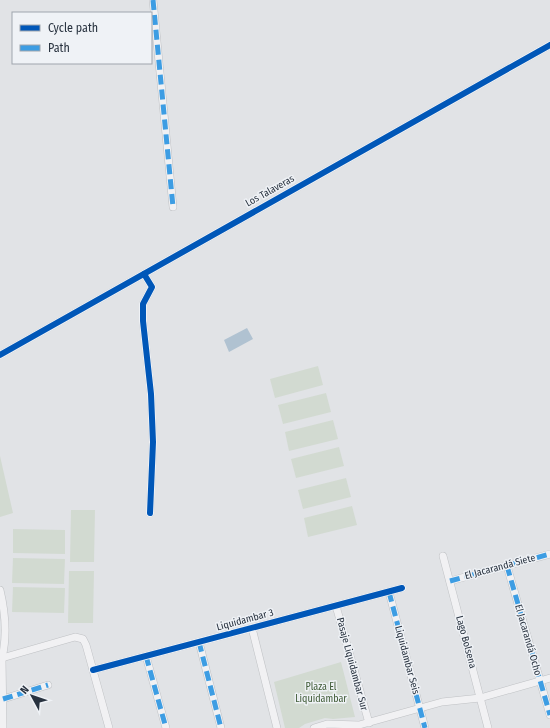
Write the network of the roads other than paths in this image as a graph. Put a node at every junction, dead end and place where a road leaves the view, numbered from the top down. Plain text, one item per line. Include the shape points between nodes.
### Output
1 (153, 0) edge
2 (550, 44) edge
3 (173, 207) dead end
4 (144, 274) junction
5 (0, 355) edge
6 (150, 513) dead end
7 (550, 554) edge
8 (443, 556) dead end
9 (507, 566) junction
10 (450, 581) junction
11 (402, 588) dead end
12 (0, 590) edge
13 (389, 592) junction
14 (336, 606) junction
15 (252, 628) junction
16 (199, 642) junction
17 (146, 656) junction
18 (2, 658) junction
19 (93, 670) junction
20 (550, 678) edge
21 (540, 681) junction
22 (48, 686) dead end
23 (480, 698) junction
24 (3, 699) junction
25 (420, 708) junction
26 (550, 715) edge
27 (369, 723) junction
28 (319, 727) edge
29 (3, 728) edge
30 (109, 728) edge
31 (166, 728) edge
32 (221, 728) edge
33 (278, 728) edge
34 (425, 728) edge
35 (488, 728) edge

1 - 3 street
2 - 4 street, Los Talaveras
4 - 5 street, Los Talaveras
4 - 6 street via 152,287 143,304 153,442
7 - 9 street, El Jacarandá Siete
8 - 10 street, Lago Bolsena
9 - 10 street, El Jacarandá Siete
9 - 21 street, El Jacarandá Ocho
10 - 23 street, Lago Bolsena
11 - 13 street, Liquidambar 3
12 - 18 street via 4,606
13 - 14 street, Liquidambar 3
13 - 25 street, Liquidambar Seis
14 - 15 street, Liquidambar 3
14 - 27 street, Pasaje Liquidambar Sur
15 - 16 street, Liquidambar 3
15 - 33 street
16 - 17 street, Liquidambar 3
16 - 32 street
17 - 19 street, Liquidambar 3
17 - 31 street
18 - 19 street via 78,637 85,640
18 - 24 street
19 - 30 street
20 - 21 street
21 - 23 street
21 - 26 street, El Jacarandá Ocho
22 - 24 street
23 - 25 street via 450,700
23 - 35 street, Lago Bolsena
24 - 29 street
25 - 27 street
25 - 34 street, Liquidambar Seis
27 - 28 street

